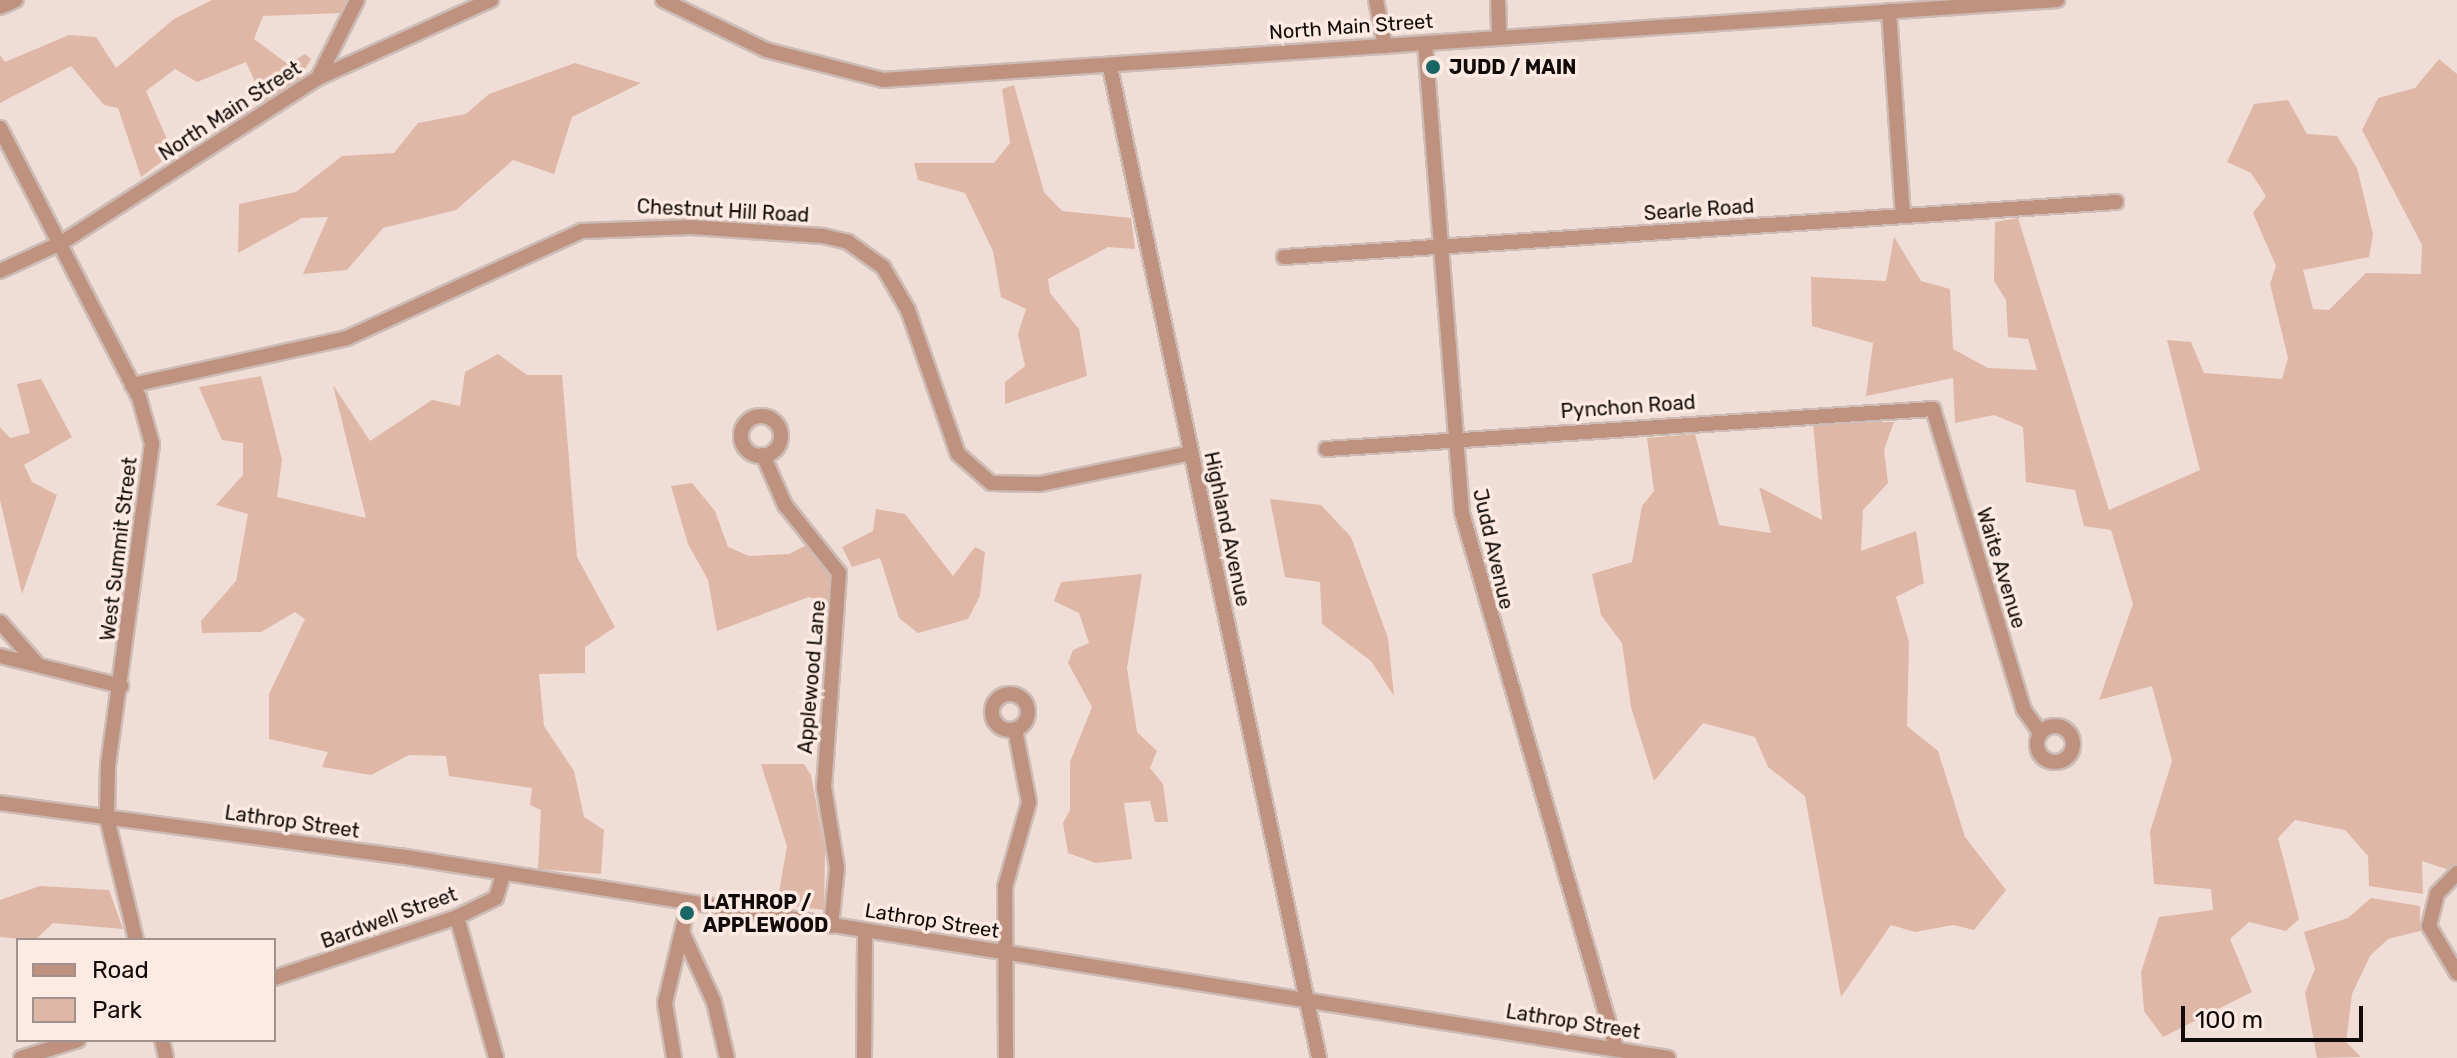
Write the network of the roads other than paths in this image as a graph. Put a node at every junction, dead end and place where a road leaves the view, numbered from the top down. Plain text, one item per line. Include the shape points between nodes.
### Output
1 (16, 0) edge
2 (357, 0) edge
3 (491, 0) edge
4 (663, 0) edge
5 (1376, 0) edge
6 (1498, 0) edge
7 (2057, 0) edge
8 (0, 7) edge
9 (1889, 11) junction
10 (1499, 38) junction
11 (1425, 43) junction
12 (1385, 46) junction
13 (1110, 67) junction
14 (318, 78) junction
15 (0, 128) edge
16 (2116, 202) dead end
17 (1903, 215) junction
18 (61, 243) junction
19 (1439, 248) junction
20 (1284, 257) dead end
21 (0, 271) edge
22 (132, 385) junction
23 (1933, 409) joint
24 (1453, 440) junction
25 (1326, 449) dead end
26 (1191, 453) junction
27 (763, 455) dead end
28 (0, 622) edge
29 (0, 656) edge
30 (38, 666) junction
31 (121, 686) junction
32 (1015, 729) dead end
33 (2040, 732) dead end
34 (0, 803) edge
35 (107, 818) junction
36 (2457, 873) edge
37 (502, 878) junction
38 (688, 906) junction
39 (457, 917) junction
40 (831, 926) junction
41 (865, 931) junction
42 (681, 932) junction
43 (136, 938) edge
44 (1006, 953) junction
45 (2457, 973) edge
46 (276, 977) edge
47 (1307, 999) junction
48 (72, 1042) edge
49 (1616, 1048) junction
50 (21, 1058) edge
51 (496, 1058) edge
52 (674, 1058) edge
53 (727, 1058) edge
54 (864, 1058) edge
55 (1006, 1058) edge
56 (1319, 1058) edge
57 (1668, 1058) edge

1 - 8 street
2 - 14 street
3 - 14 street, North Main Street
4 - 13 street, North Main Street via 766,50 853,77
5 - 12 street
6 - 10 street
7 - 9 street, North Main Street
9 - 10 street, North Main Street
9 - 17 street
10 - 11 street, North Main Street
11 - 12 street, North Main Street
11 - 19 street, Judd Avenue
12 - 13 street, North Main Street
13 - 26 street, Highland Avenue
14 - 18 street, North Main Street
15 - 18 street, West Summit Street
16 - 17 street, Searle Road
17 - 19 street, Searle Road
18 - 21 street, North Main Street
18 - 22 street, West Summit Street
19 - 20 street, Searle Road
19 - 24 street, Judd Avenue
22 - 26 street, Chestnut Hill Road via 347,338 582,231 691,227 823,236 864,250 896,283 958,454 991,483 1040,484
22 - 31 street, West Summit Street via 152,458
23 - 24 street, Pynchon Road
23 - 33 street, Waite Avenue via 2024,710
24 - 25 street, Pynchon Road
24 - 49 street, Judd Avenue via 1472,561
26 - 47 street, Highland Avenue
27 - 40 street, Applewood Lane via 785,505 839,573 824,787 837,868
28 - 30 street
29 - 30 street
30 - 31 street
31 - 35 street, West Summit Street
32 - 44 street via 1029,802 1005,887
34 - 35 street, Lathrop Street
35 - 37 street, Lathrop Street via 399,856
35 - 43 street, West Summit Street
36 - 45 street via 2437,894 2429,926
37 - 38 street, Lathrop Street
37 - 39 street, Bardwell Street via 496,898
38 - 40 street, Lathrop Street
38 - 42 street
39 - 46 street, Bardwell Street
39 - 51 street
40 - 41 street, Lathrop Street
41 - 44 street, Lathrop Street
41 - 54 street
42 - 52 street via 665,1003
42 - 53 street via 714,1002
44 - 47 street, Lathrop Street
44 - 55 street
47 - 49 street, Lathrop Street
47 - 56 street, Highland Avenue
48 - 50 street
49 - 57 street, Lathrop Street

